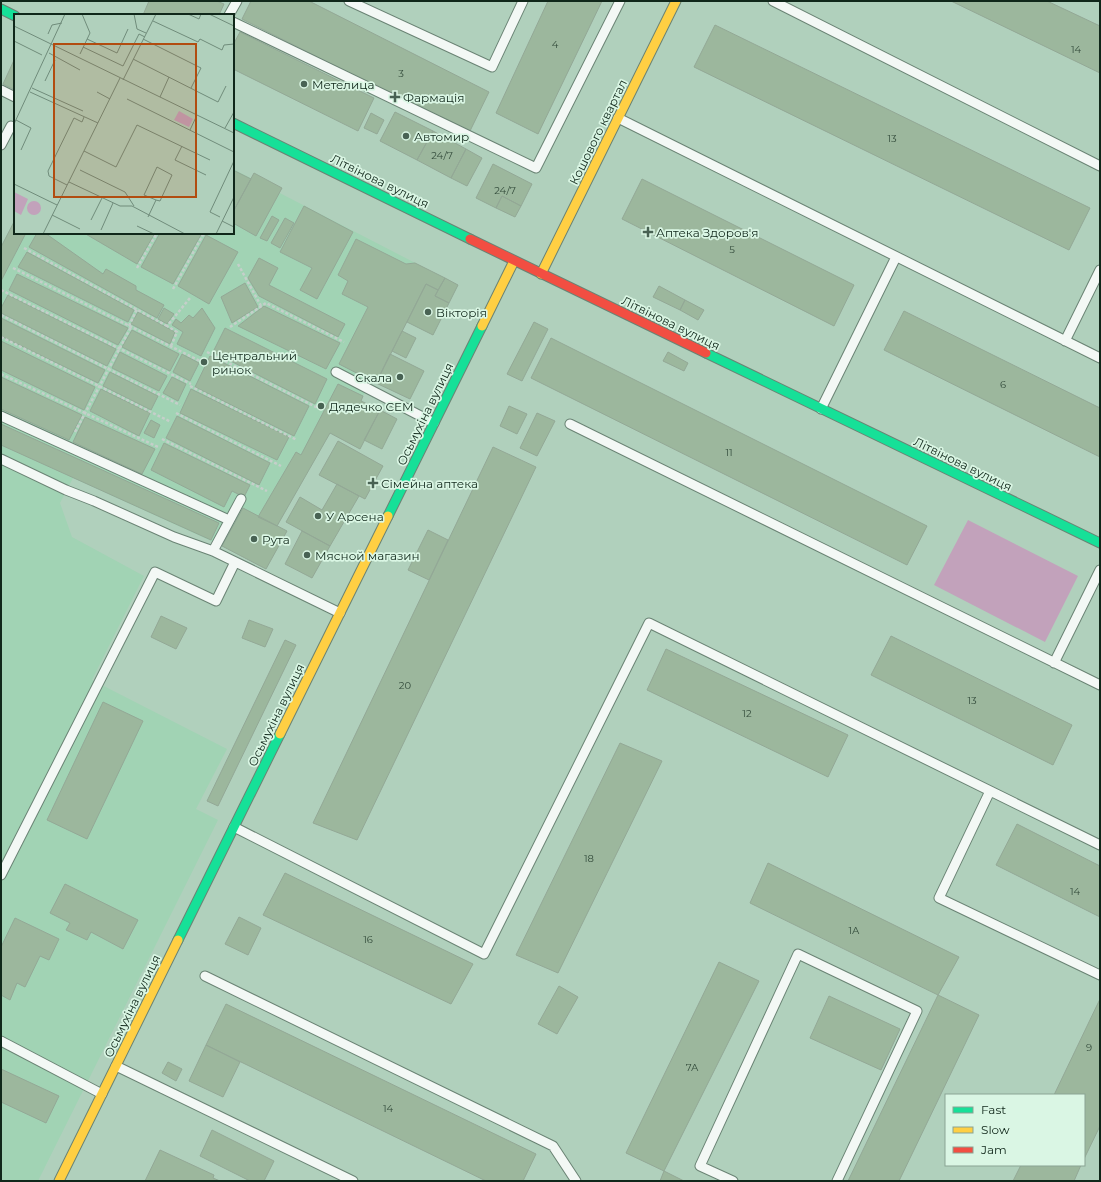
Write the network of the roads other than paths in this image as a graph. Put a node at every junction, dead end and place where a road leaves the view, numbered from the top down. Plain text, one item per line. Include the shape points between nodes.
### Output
1 (237, 1) edge
2 (349, 1) edge
3 (523, 1) edge
4 (620, 1) edge
5 (676, 1) edge
6 (773, 1) edge
7 (1, 9) edge
8 (230, 14) edge
9 (14, 16) edge
10 (234, 22) edge
11 (1, 90) edge
12 (14, 96) edge
13 (618, 118) junction
14 (234, 123) edge
15 (11, 126) dead end
16 (1, 146) edge
17 (1100, 166) edge
18 (896, 256) junction
19 (514, 261) junction
20 (1100, 270) edge
21 (541, 274) junction
22 (1065, 341) junction
23 (1100, 358) edge
24 (336, 372) dead end
25 (821, 409) junction
26 (1, 416) edge
27 (434, 423) junction
28 (570, 424) dead end
29 (1, 459) edge
30 (241, 499) dead end
31 (229, 520) junction
32 (1100, 543) edge
33 (213, 552) junction
34 (235, 562) junction
35 (1100, 570) edge
36 (340, 613) junction
37 (1054, 663) junction
38 (1100, 685) edge
39 (990, 791) junction
40 (234, 827) junction
41 (1100, 845) edge
42 (1, 875) edge
43 (1100, 975) edge
44 (205, 976) dead end
45 (1, 1041) edge
46 (116, 1066) junction
47 (102, 1094) junction
48 (59, 1181) edge
49 (353, 1181) edge
50 (576, 1181) edge
51 (733, 1181) edge
52 (837, 1181) edge

1 - 8 lane
2 - 3 lane via 492,67
4 - 10 lane via 536,168
5 - 13 street, Кошового квартал
6 - 17 lane
7 - 9 street
11 - 12 lane
13 - 18 lane
13 - 21 street, Кошового квартал
14 - 19 street, Літвінова вулиця
15 - 16 lane
18 - 22 lane
18 - 25 lane
19 - 21 street, Літвінова вулиця
19 - 27 street, Осьмухіна вулиця
20 - 22 lane
21 - 25 street, Літвінова вулиця
22 - 23 lane
24 - 27 lane
25 - 32 street, Літвінова вулиця
26 - 31 lane
27 - 36 street, Осьмухіна вулиця
28 - 37 lane
29 - 33 lane via 66,490
30 - 31 lane
31 - 33 lane
33 - 34 lane
34 - 36 lane
34 - 42 lane via 216,601 155,572
35 - 37 lane
36 - 40 street, Осьмухіна вулиця
37 - 38 lane
39 - 40 lane via 649,623 484,954
39 - 41 lane
39 - 43 lane via 939,898
40 - 46 street, Осьмухіна вулиця
44 - 50 lane via 553,1146
45 - 47 lane
46 - 47 street, Осьмухіна вулиця
46 - 49 lane
47 - 48 street, Осьмухіна вулиця
51 - 52 lane via 700,1166 798,954 917,1011

